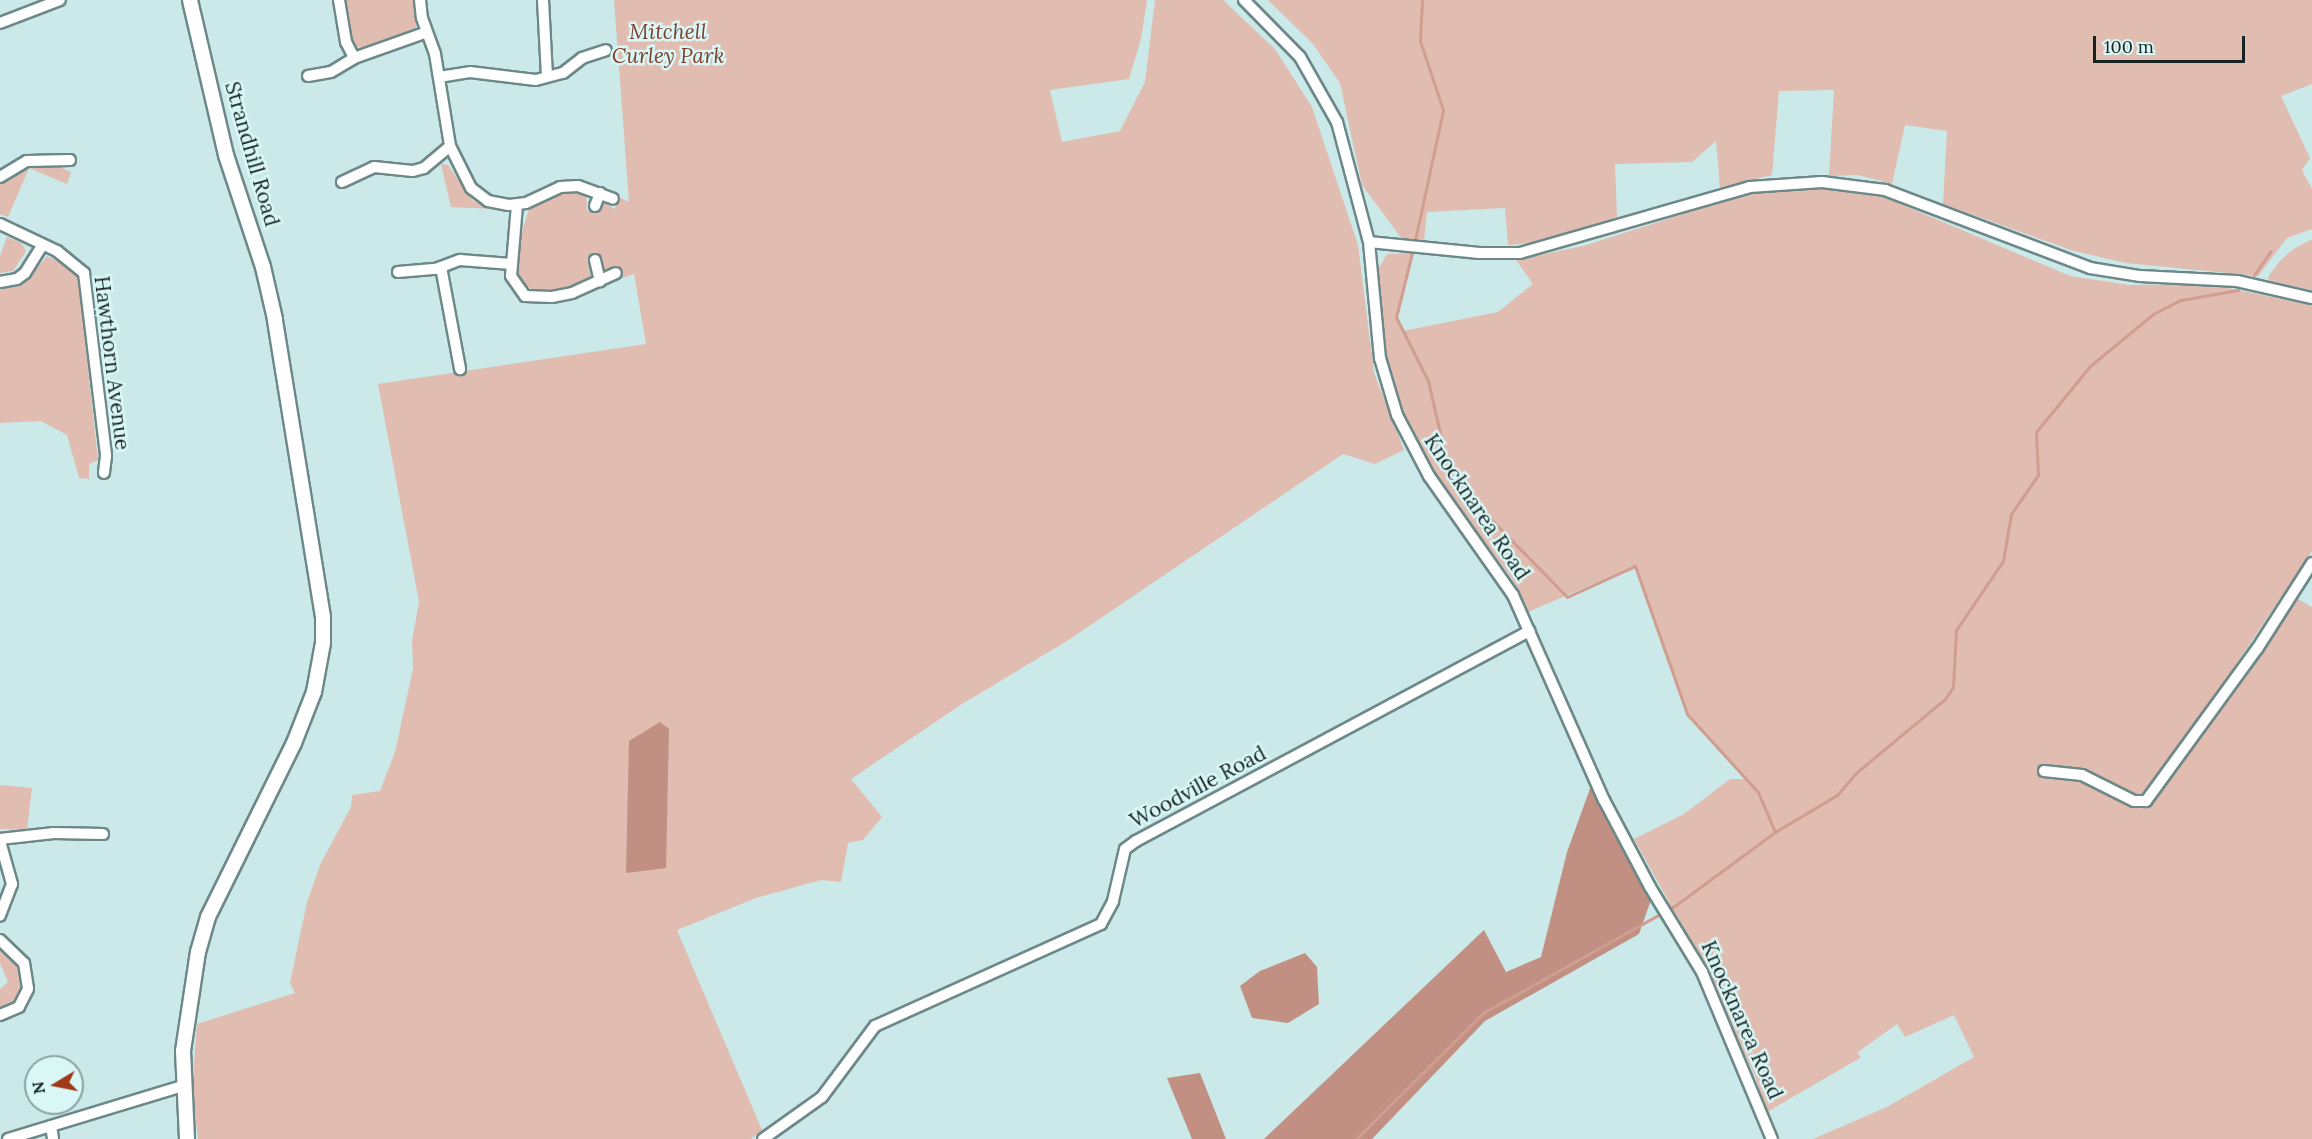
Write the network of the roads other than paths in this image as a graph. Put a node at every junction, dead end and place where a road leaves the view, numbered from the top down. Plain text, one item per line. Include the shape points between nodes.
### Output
1 (60, 0) edge
2 (190, 0) edge
3 (339, 0) edge
4 (420, 0) edge
5 (543, 0) edge
6 (1244, 0) edge
7 (0, 23) edge
8 (427, 33) junction
9 (606, 50) dead end
10 (354, 58) junction
11 (308, 76) dead end
12 (547, 76) junction
13 (439, 77) junction
14 (450, 146) junction
15 (70, 160) dead end
16 (0, 177) edge
17 (342, 182) dead end
18 (600, 193) junction
19 (612, 199) dead end
20 (517, 205) junction
21 (595, 206) dead end
22 (0, 225) edge
23 (1369, 242) junction
24 (42, 246) junction
25 (595, 260) dead end
26 (511, 264) junction
27 (441, 267) junction
28 (398, 272) dead end
29 (616, 273) dead end
30 (600, 280) junction
31 (0, 282) edge
32 (2312, 298) edge
33 (456, 351) junction
34 (443, 353) dead end
35 (460, 369) dead end
36 (104, 473) dead end
37 (2312, 562) edge
38 (1529, 631) junction
39 (2044, 771) dead end
40 (103, 834) dead end
41 (0, 840) edge
42 (0, 916) edge
43 (0, 940) edge
44 (0, 1015) edge
45 (182, 1086) junction
46 (51, 1126) junction
47 (8, 1139) edge
48 (53, 1139) edge
49 (187, 1139) edge
50 (763, 1139) edge
51 (1772, 1139) edge

1 - 7 street
2 - 45 main road, Strandhill Road via 226,155 263,267 275,319 321,584 323,643 314,692 294,743 208,916 189,1002
3 - 10 street via 346,42
4 - 8 street
5 - 12 street
6 - 23 street, Knocknarea Road via 1290,45 1324,95 1352,170
8 - 10 street
8 - 13 street
9 - 12 street via 582,58 563,73
10 - 11 street via 331,72
12 - 13 street via 521,81 470,72
13 - 14 street
14 - 17 street via 424,168 413,171 374,167
14 - 20 street via 471,188 488,201
15 - 16 street via 27,161
18 - 19 street
18 - 20 street via 578,186 560,188
18 - 21 street
20 - 26 street
22 - 24 street
23 - 32 street via 1479,254 1520,253 1750,187 1779,182 1833,183 1885,190 1922,202 2090,268 2140,276 2237,282
23 - 38 street, Knocknarea Road via 1380,358 1397,415 1429,476 1502,577
24 - 31 street via 26,273
24 - 36 street, Hawthorn Avenue via 57,251 84,273 106,456
25 - 30 street
26 - 27 street via 460,260
26 - 30 street via 516,288 525,296 552,297
27 - 28 street
27 - 33 street
29 - 30 street
33 - 34 street
33 - 35 street
37 - 39 street via 2257,649 2146,801 2134,801 2082,776
38 - 50 street, Woodville Road via 1136,841 1125,849 1113,901 1101,924 875,1026 822,1097
38 - 51 street, Knocknarea Road via 1604,800 1720,1009
40 - 41 street via 54,833
41 - 42 street via 12,884
43 - 44 street via 24,963 28,989 20,1007
45 - 46 street
45 - 49 main road, Strandhill Road
46 - 47 street
46 - 48 street

